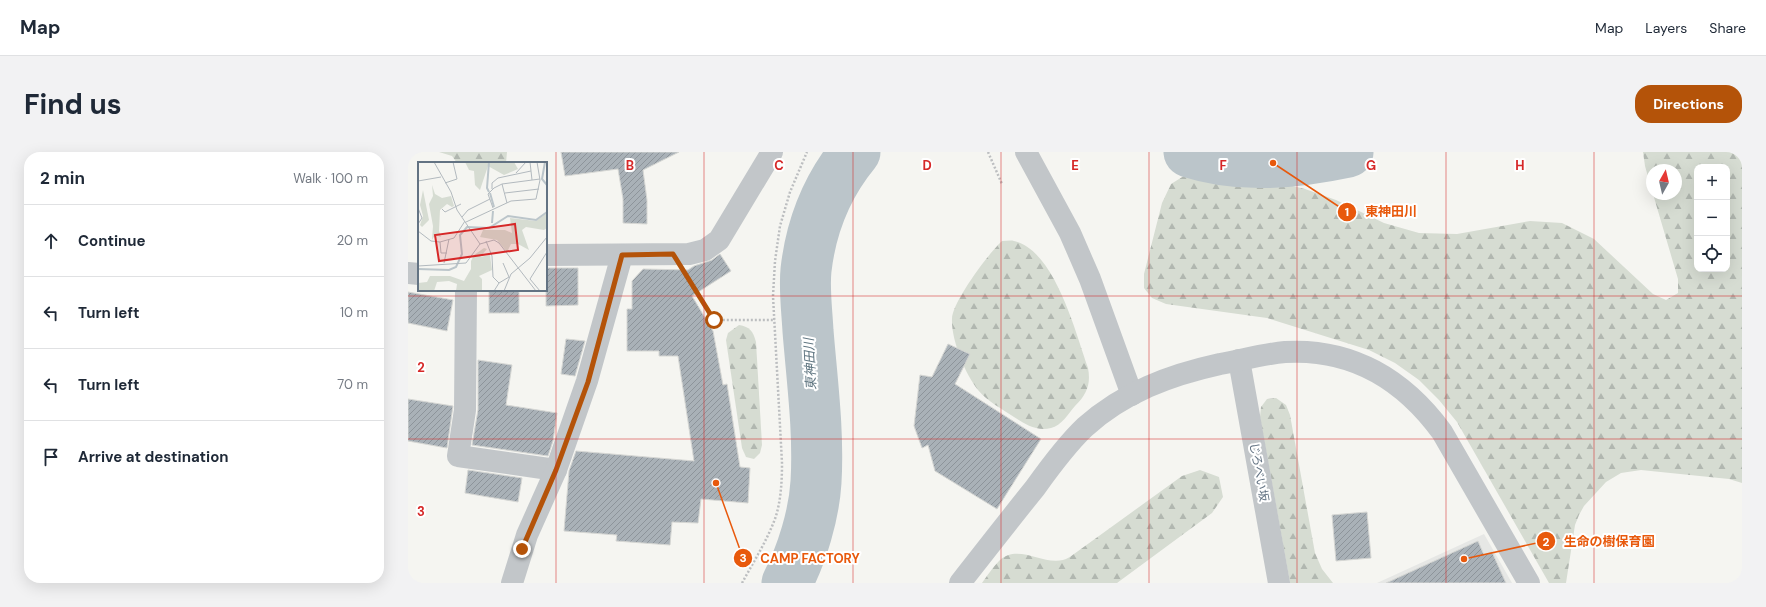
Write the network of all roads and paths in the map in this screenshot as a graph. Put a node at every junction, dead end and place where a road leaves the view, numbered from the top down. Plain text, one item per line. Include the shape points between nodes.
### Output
1 (772, 152) edge
2 (807, 152) edge
3 (988, 152) edge
4 (1026, 152) edge
5 (1002, 184) dead end
6 (673, 254) junction
7 (622, 255) junction
8 (547, 256) edge
9 (408, 273) edge
10 (418, 274) edge
11 (466, 291) edge
12 (775, 320) junction
13 (1239, 360) junction
14 (1132, 395) junction
15 (556, 470) junction
16 (512, 583) edge
17 (742, 583) edge
18 (960, 583) edge
19 (1279, 583) edge
20 (1529, 583) edge

1 - 6 street via 719,240 705,250
2 - 12 path via 790,192 780,226 773,296
3 - 5 path
4 - 14 street via 1073,240 1090,279
6 - 7 street
6 - 12 path via 714,320
7 - 8 street
7 - 15 street via 588,382
9 - 10 street
11 - 15 street via 465,410 458,456
12 - 17 path via 781,490 776,516 766,540
13 - 14 street via 1192,370 1154,383
13 - 19 street, じろべい坂
13 - 20 street via 1286,352 1338,357 1386,377 1408,392 1427,411 1442,432
14 - 18 street via 1117,402 1085,427
15 - 16 street via 527,535

